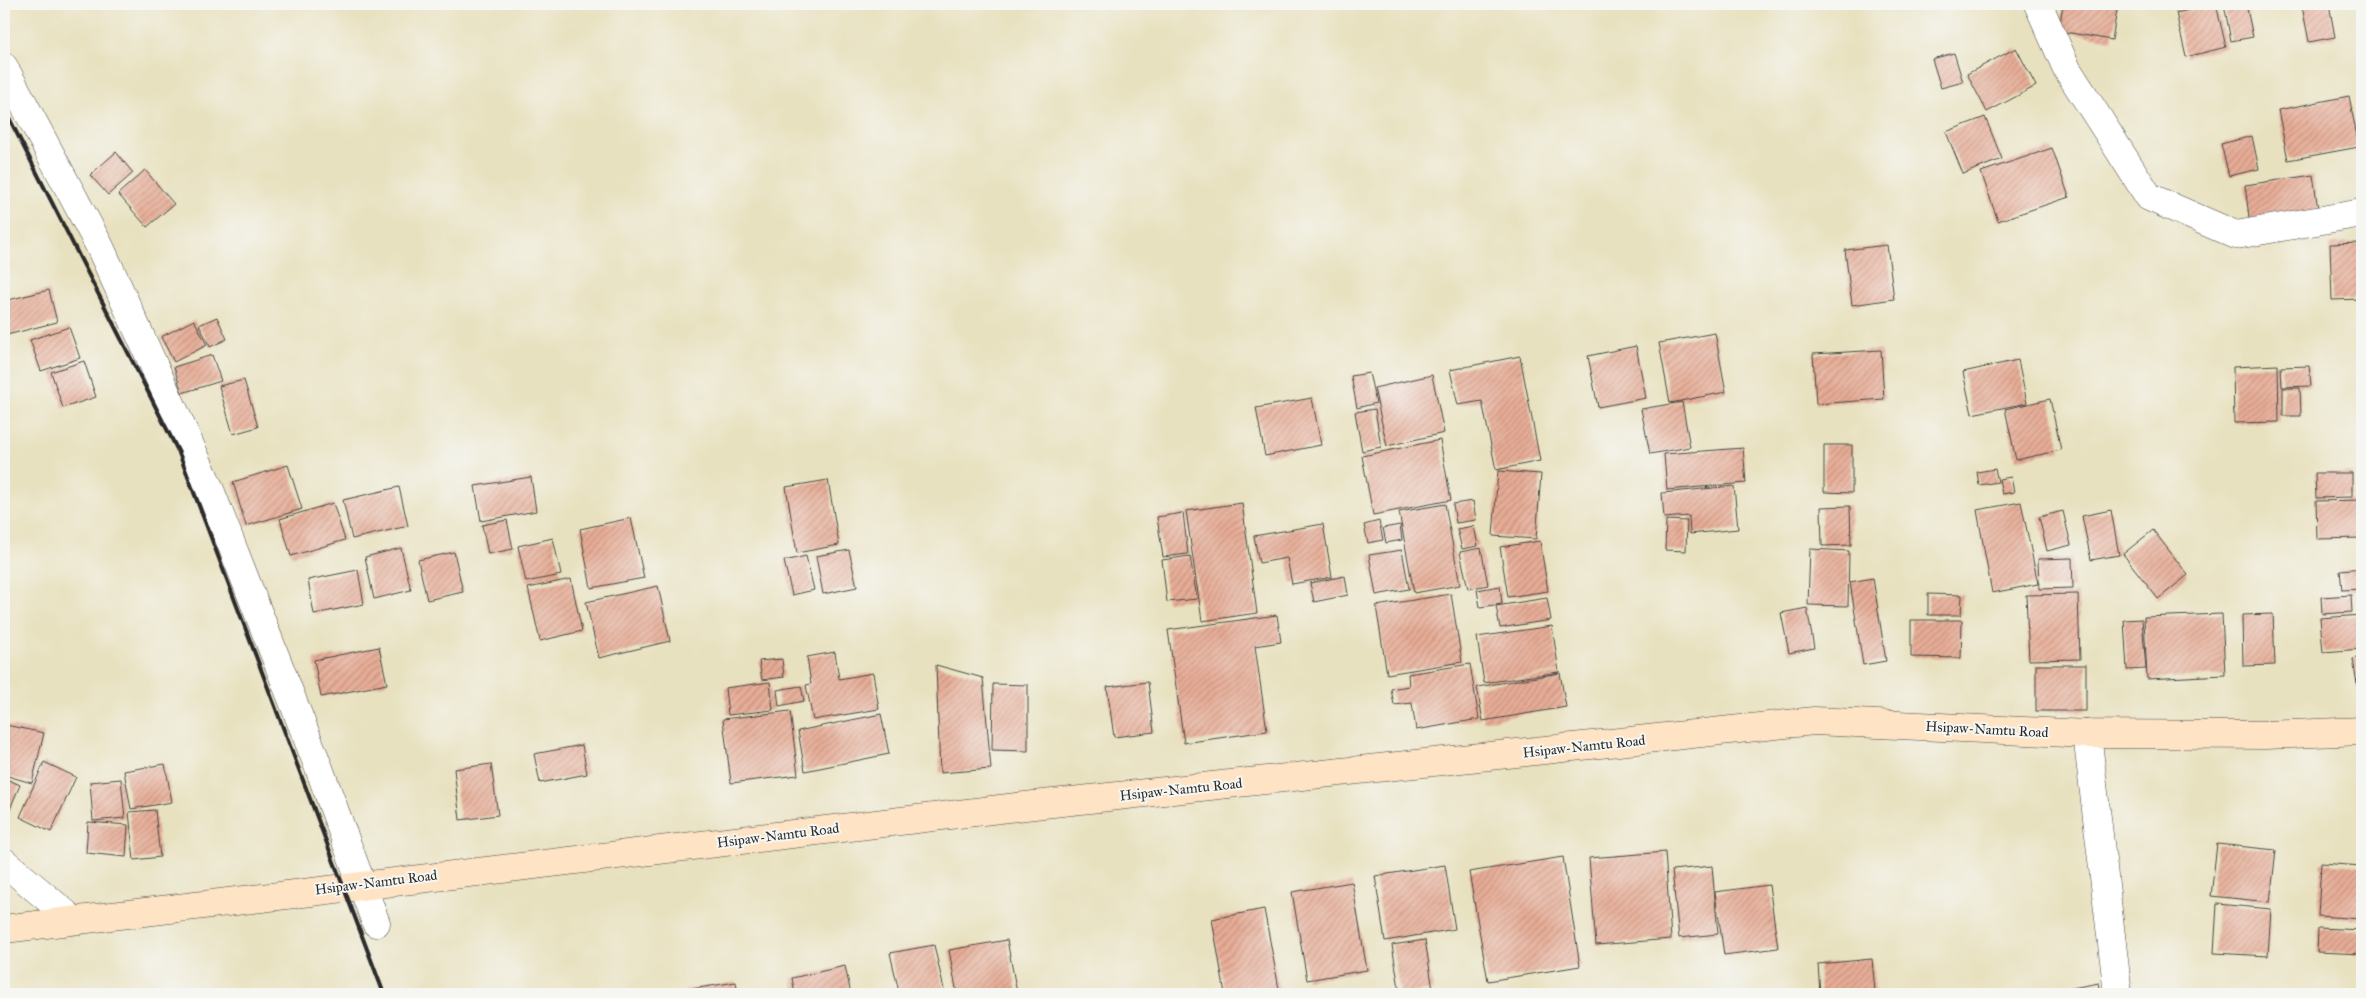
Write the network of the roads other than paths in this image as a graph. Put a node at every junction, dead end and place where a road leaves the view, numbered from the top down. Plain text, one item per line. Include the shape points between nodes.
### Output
1 (2038, 4) edge
2 (4, 67) edge
3 (2362, 213) edge
4 (2362, 731) edge
5 (2087, 734) junction
6 (4, 862) edge
7 (363, 884) junction
8 (72, 920) junction
9 (376, 923) dead end
10 (4, 929) edge
11 (2118, 994) edge

1 - 3 street via 2067,69 2149,198 2236,235
2 - 7 street via 100,247 209,487
4 - 5 main road, Hsipaw-Namtu Road via 2266,735
5 - 7 main road, Hsipaw-Namtu Road via 1814,721 1035,804
5 - 11 street
6 - 8 street
7 - 8 main road, Hsipaw-Namtu Road
7 - 9 street
8 - 10 main road, Hsipaw-Namtu Road

